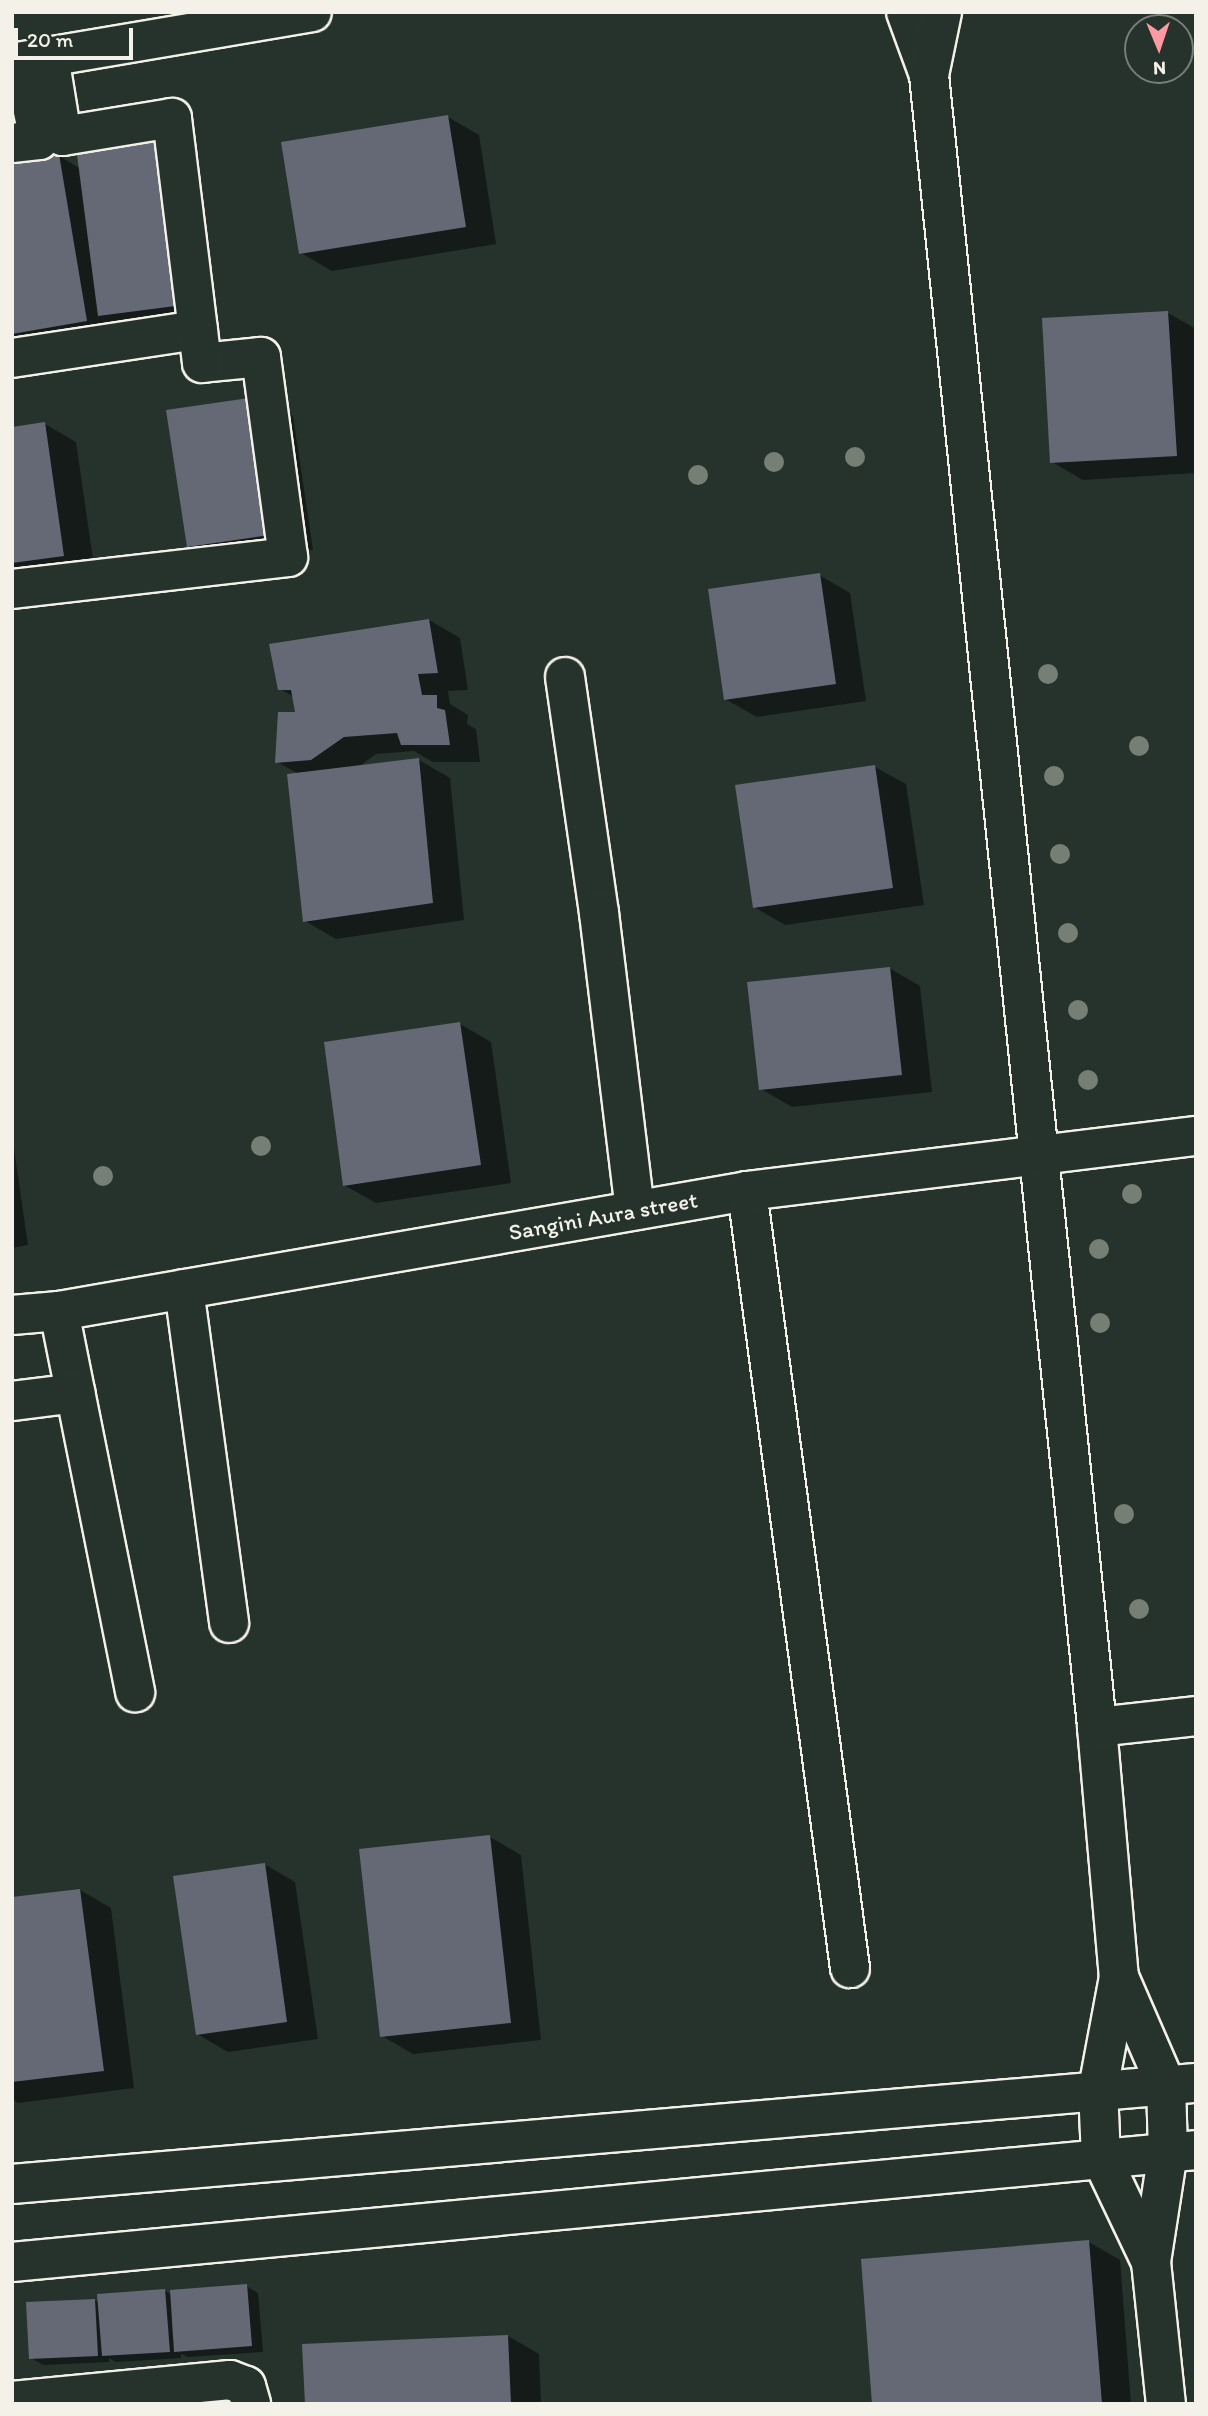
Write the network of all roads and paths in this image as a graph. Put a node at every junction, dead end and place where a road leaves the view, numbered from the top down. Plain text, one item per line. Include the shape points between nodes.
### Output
1 (312, 12) edge
2 (906, 12) edge
3 (942, 12) edge
4 (28, 61) edge
5 (929, 75) junction
6 (44, 104) junction
7 (12, 143) edge
8 (198, 330) junction
9 (12, 358) edge
10 (12, 589) edge
11 (565, 677) dead end
12 (1196, 1136) edge
13 (1038, 1156) junction
14 (747, 1191) junction
15 (635, 1210) junction
16 (184, 1289) junction
17 (59, 1311) junction
18 (12, 1315) edge
19 (76, 1393) junction
20 (12, 1401) edge
21 (229, 1623) dead end
22 (135, 1693) dead end
23 (1196, 1716) edge
24 (1097, 1727) junction
25 (850, 1968) dead end
26 (1118, 1978) junction
27 (1181, 2084) edge
28 (1098, 2090) junction
29 (1182, 2151) edge
30 (1101, 2157) junction
31 (12, 2184) edge
32 (12, 2262) edge
33 (1151, 2262) junction
34 (75, 2399) edge
35 (12, 2401) edge
36 (250, 2404) edge
37 (1166, 2404) edge

1 - 4 street
2 - 5 street
3 - 5 street
4 - 6 street
5 - 13 street
6 - 7 street via 38,140
6 - 8 street via 62,136 172,118
8 - 9 street
8 - 10 street via 202,363 261,357 288,557
11 - 15 street
12 - 13 street, Sangini Aura street
13 - 14 street, Sangini Aura street
13 - 24 street
14 - 15 street, Sangini Aura street
14 - 25 street
15 - 16 street, Sangini Aura street
16 - 17 street, Sangini Aura street
16 - 21 street
17 - 18 street, Sangini Aura street
17 - 19 street
19 - 20 street
19 - 22 street
23 - 24 street
24 - 26 street
26 - 27 street
26 - 28 street
27 - 28 street
27 - 29 street
28 - 30 street
28 - 31 street
29 - 30 street
29 - 33 street
30 - 32 street
30 - 33 street
33 - 37 street
34 - 35 street
34 - 36 street via 230,2380 246,2386

